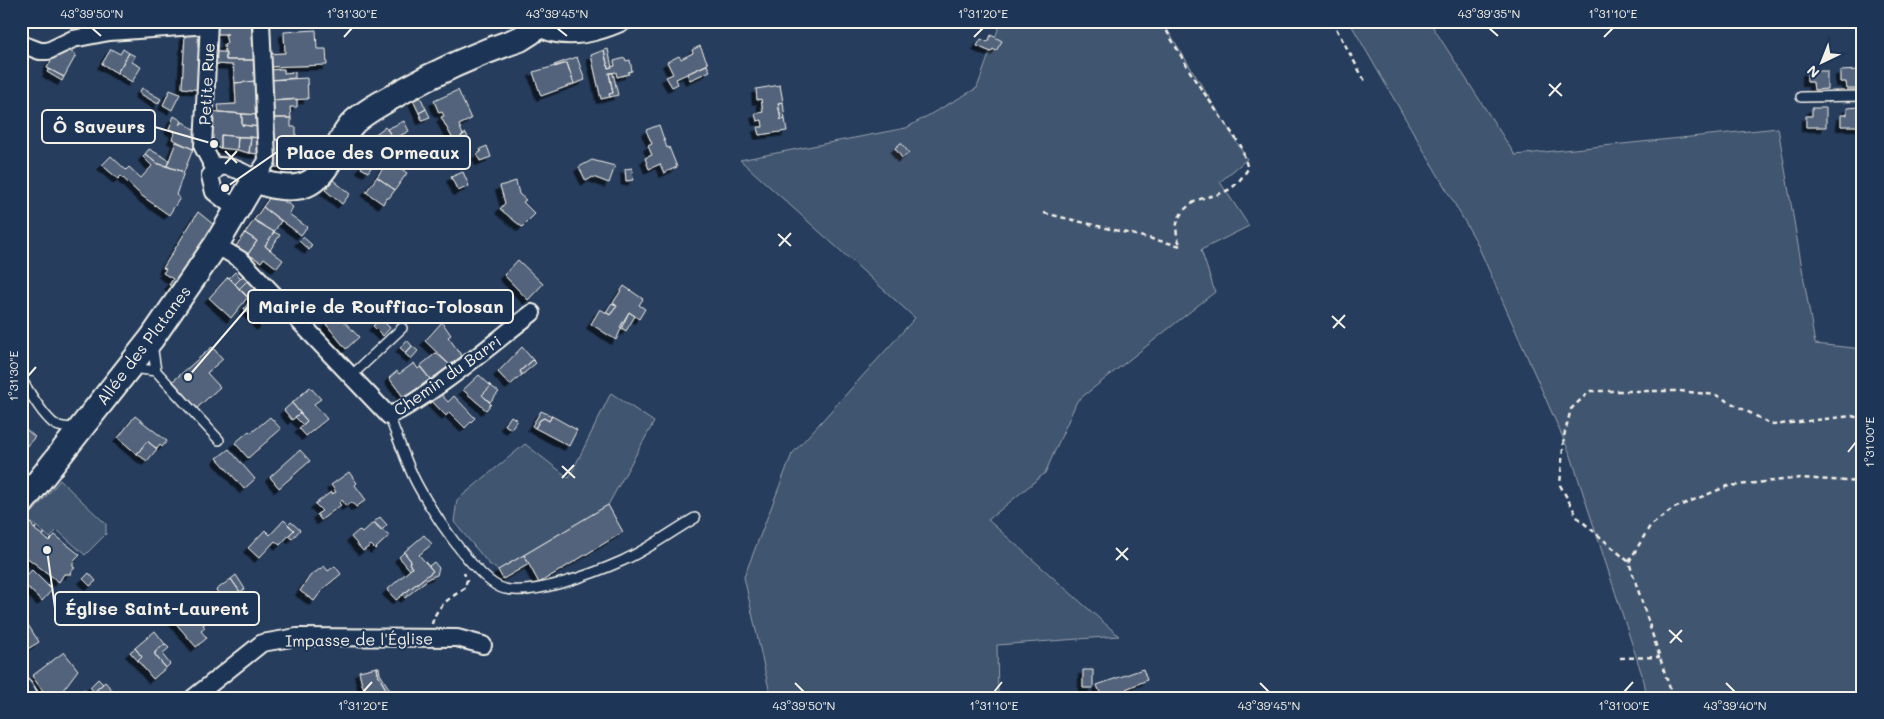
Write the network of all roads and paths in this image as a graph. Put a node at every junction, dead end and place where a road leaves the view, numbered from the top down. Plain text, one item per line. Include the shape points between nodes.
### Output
1 (261, 21) edge
2 (625, 21) edge
3 (1161, 21) edge
4 (1332, 21) edge
5 (209, 23) edge
6 (536, 24) edge
7 (21, 44) edge
8 (1366, 83) dead end
9 (1863, 96) edge
10 (1801, 98) dead end
11 (215, 170) junction
12 (255, 179) junction
13 (236, 209) junction
14 (1044, 213) dead end
15 (216, 245) junction
16 (532, 313) dead end
17 (402, 328) dead end
18 (152, 338) junction
19 (127, 367) junction
20 (156, 371) junction
21 (350, 377) junction
22 (21, 379) edge
23 (388, 416) junction
24 (1863, 419) edge
25 (79, 430) junction
26 (219, 440) dead end
27 (1863, 482) edge
28 (21, 504) edge
29 (695, 518) dead end
30 (1629, 562) junction
31 (464, 571) dead end
32 (431, 638) junction
33 (483, 645) dead end
34 (1660, 657) junction
35 (1620, 658) dead end
36 (21, 690) edge
37 (26, 698) edge
38 (193, 698) edge
39 (1672, 698) edge

1 - 12 street via 267,161
2 - 6 street via 571,36 558,36
3 - 14 path via 1196,80 1242,146 1248,169 1226,192 1197,200 1180,213 1176,235 1181,246
4 - 8 path
5 - 7 street via 109,32 73,39 48,51
5 - 11 street, Petite Rue via 203,146
6 - 12 street via 520,39 438,72 369,110 345,133 320,175 310,182 300,187 286,187 263,184
9 - 10 lane
11 - 12 street via 220,166 231,167
11 - 13 street via 210,176 214,192
12 - 13 street, Allée des Platanes
13 - 15 street, Allée des Platanes
15 - 18 street, Allée des Platanes
15 - 21 street, Chemin du Barri via 241,260
16 - 23 street, Chemin du Barri via 453,373
17 - 21 lane
18 - 19 street, Allée des Platanes
18 - 20 lane
19 - 20 lane
19 - 25 street, Allée des Platanes
20 - 26 lane
21 - 23 street, Chemin du Barri
22 - 25 lane via 50,422
23 - 29 lane via 414,477 438,518 477,571 489,582 505,589 541,589 623,560
24 - 30 path via 1852,416 1773,425 1716,395 1680,391 1590,391 1571,409 1564,436 1560,485 1578,518
25 - 28 street, Allée des Platanes
27 - 30 path via 1800,478 1728,486 1674,508 1650,526
30 - 34 path
31 - 32 path via 465,588 435,612
32 - 33 street, Impasse de l'Église via 457,638
32 - 38 street, Impasse de l'Église via 297,637 262,643
34 - 35 path
34 - 39 path
36 - 37 street

